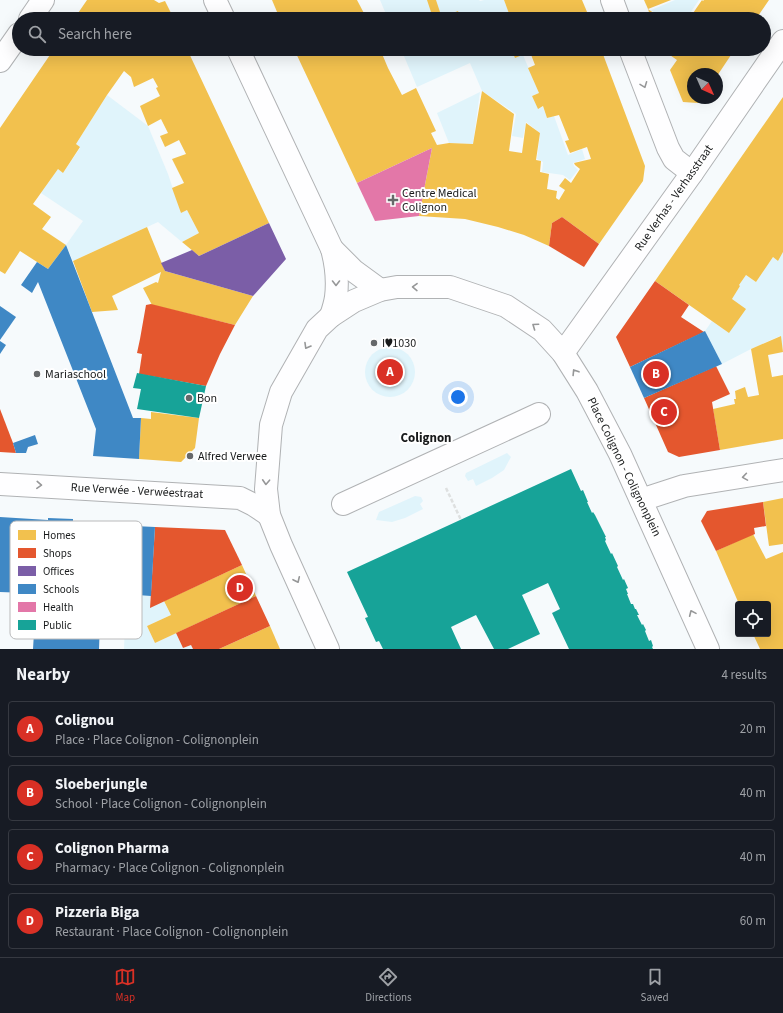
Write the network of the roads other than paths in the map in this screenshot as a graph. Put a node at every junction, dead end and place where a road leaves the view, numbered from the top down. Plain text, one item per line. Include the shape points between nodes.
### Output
1 (43, 0) edge
2 (215, 0) edge
3 (612, 0) edge
4 (35, 12) edge
5 (221, 12) edge
6 (616, 12) edge
7 (783, 41) edge
8 (12, 44) edge
9 (241, 56) edge
10 (633, 56) edge
11 (0, 62) edge
12 (692, 173) junction
13 (332, 249) junction
14 (380, 290) junction
15 (332, 316) junction
16 (563, 353) junction
17 (539, 414) dead end
18 (783, 470) edge
19 (0, 484) edge
20 (641, 500) junction
21 (343, 504) dead end
22 (269, 516) junction
23 (328, 649) edge
24 (708, 649) edge

1 - 4 street
2 - 5 street
3 - 6 street
7 - 12 street, Rue Verhas - Verhasstraat
8 - 11 street
9 - 13 street
10 -> 12 street via 668,148 674,159
12 - 16 street, Rue Verhas - Verhasstraat
13 - 14 street via 354,271
13 -> 15 street via 337,280
14 - 15 street, Place Colignon - Colignonplein via 354,301
16 -> 14 street, Place Colignon - Colignonplein via 542,330 506,306 450,287 397,287
15 -> 22 street, Place Colignon - Colignonplein via 318,329 281,392 271,425 266,489
20 -> 16 street, Place Colignon - Colignonplein via 602,419
17 - 21 street
18 -> 20 street via 684,486
19 -> 22 street, Rue Verwée - Verwéestraat via 240,498 254,504
24 -> 20 street, Place Colignon - Colignonplein
22 -> 23 street, Place Colignon - Colignonplein

